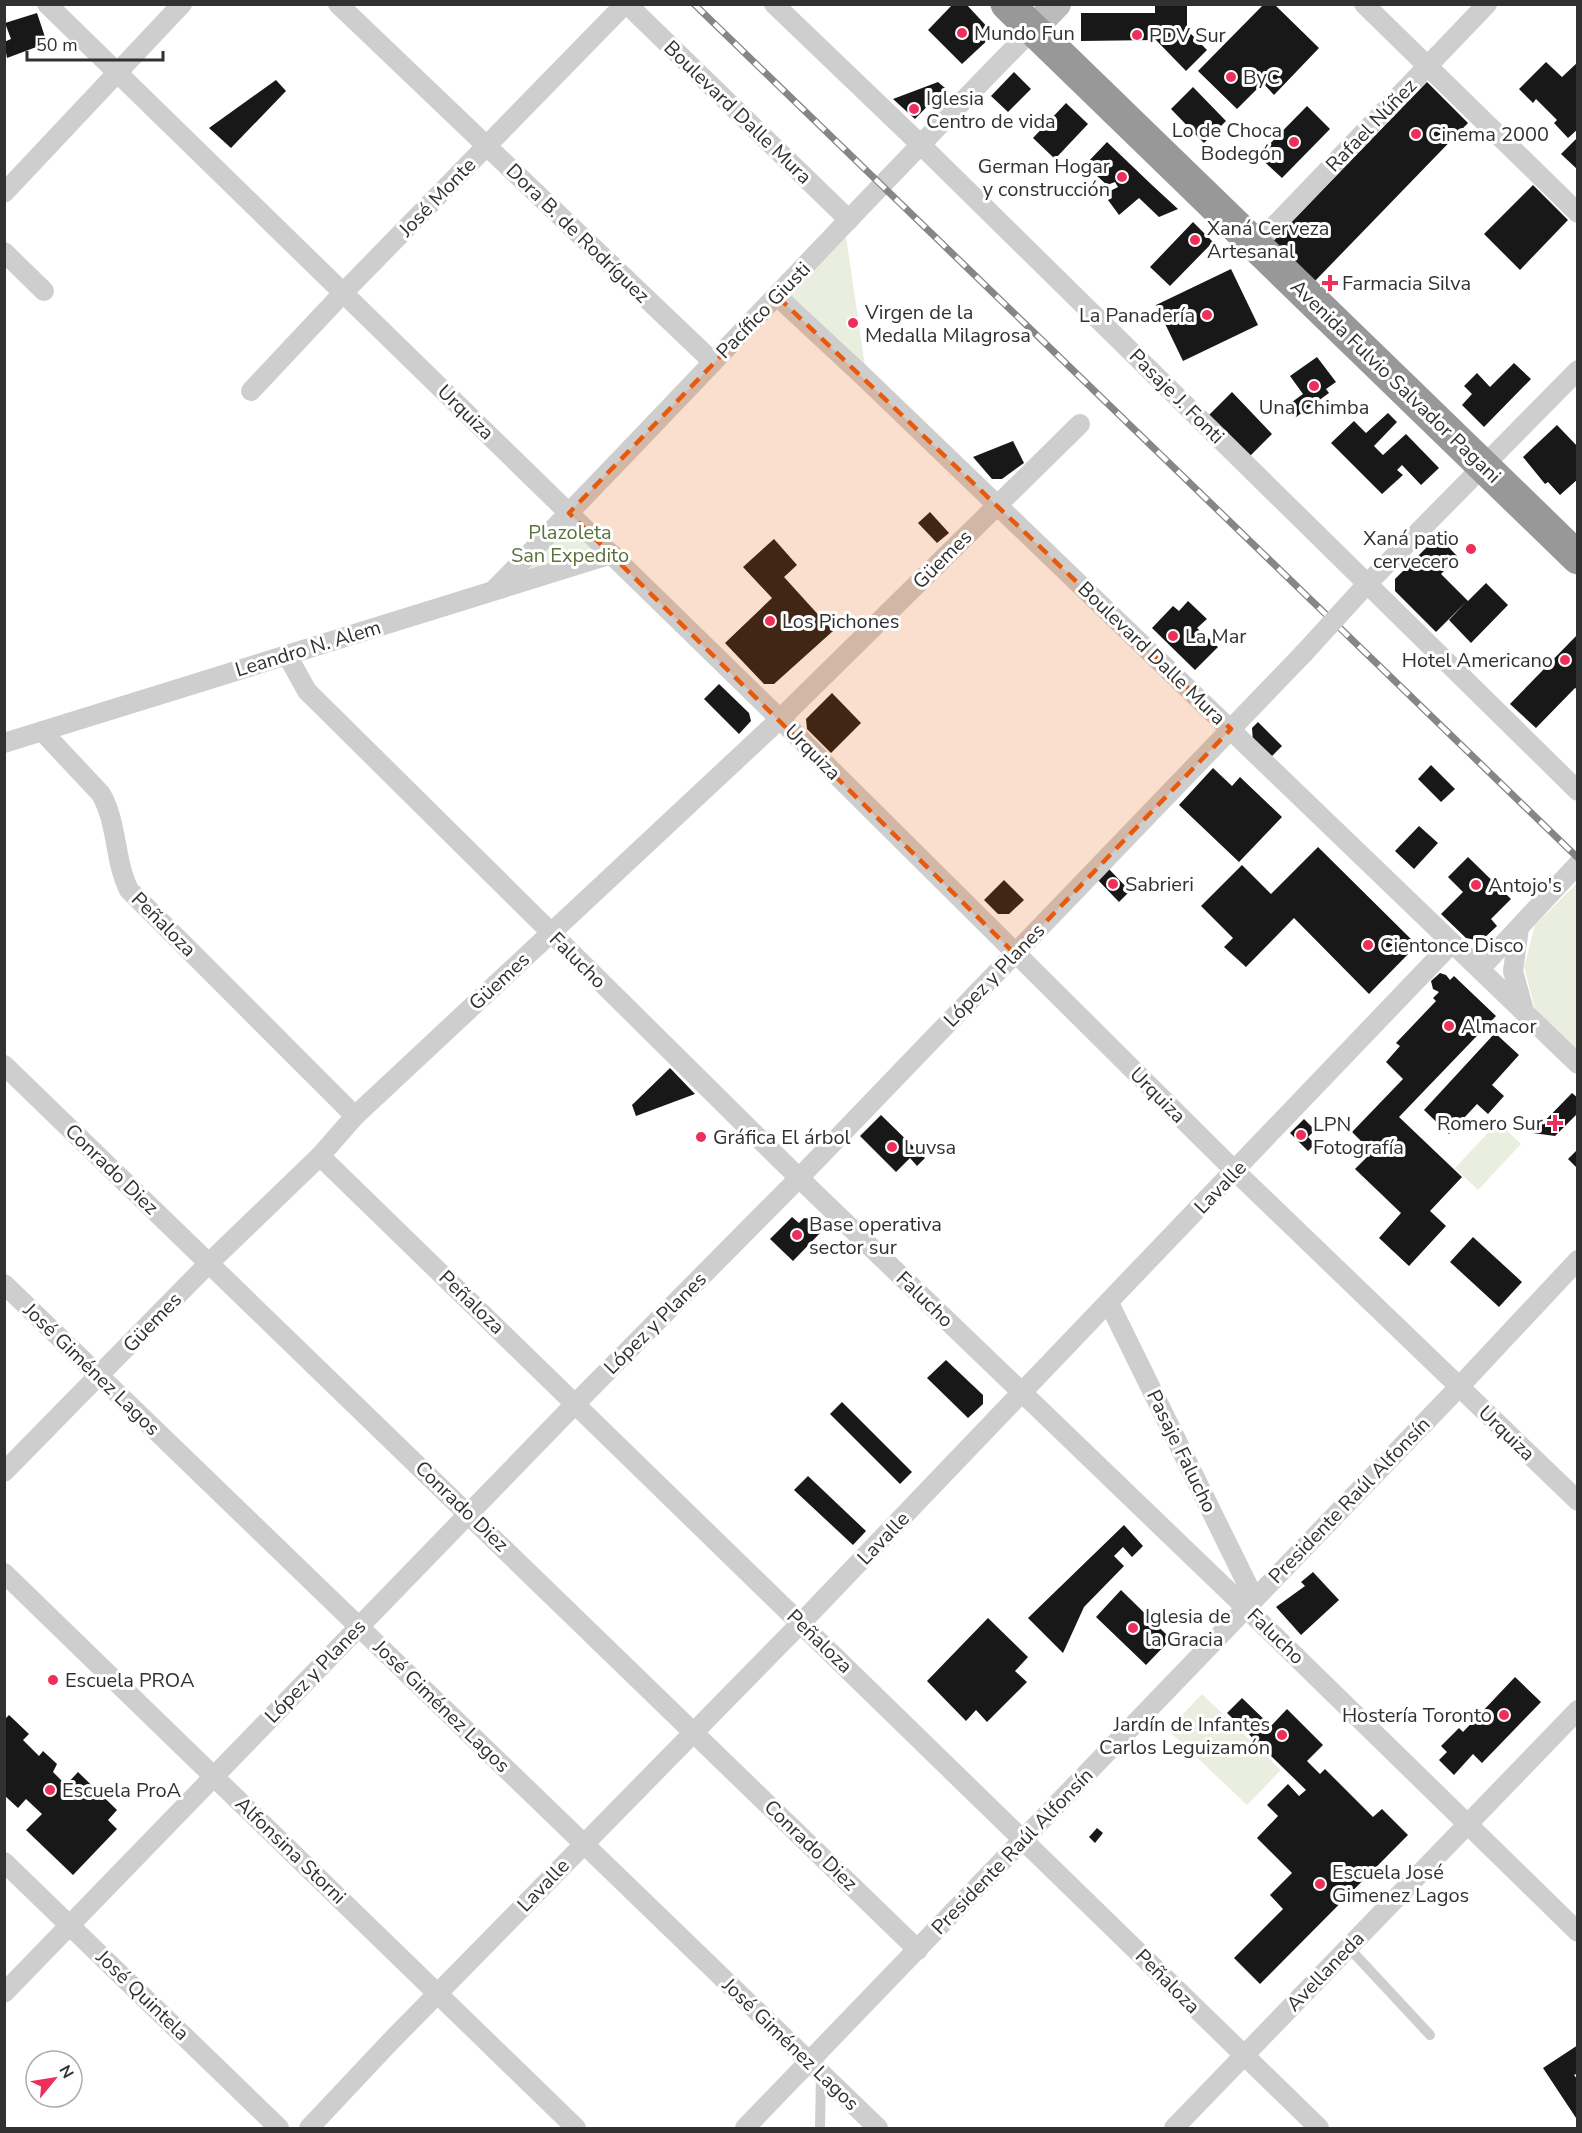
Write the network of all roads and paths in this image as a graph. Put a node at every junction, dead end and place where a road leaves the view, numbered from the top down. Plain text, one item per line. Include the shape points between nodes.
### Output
1 (47, 4) edge
2 (182, 4) edge
3 (338, 4) edge
4 (626, 4) edge
5 (774, 4) edge
6 (1007, 4) edge
7 (1057, 4) edge
8 (1364, 4) edge
9 (1487, 4) edge
10 (1033, 29) junction
11 (1427, 66) junction
12 (116, 72) junction
13 (920, 144) junction
14 (487, 145) junction
15 (4, 193) edge
16 (1578, 213) edge
17 (849, 220) junction
18 (1256, 245) junction
19 (4, 252) edge
20 (44, 291) dead end
21 (343, 293) junction
22 (778, 297) junction
23 (713, 362) junction
24 (1578, 370) edge
25 (252, 391) dead end
26 (1080, 424) dead end
27 (1483, 465) junction
28 (998, 505) junction
29 (569, 513) junction
30 (612, 554) junction
31 (1578, 558) edge
32 (1367, 584) junction
33 (494, 590) junction
34 (287, 655) junction
35 (780, 719) junction
36 (1231, 729) junction
37 (42, 731) junction
38 (4, 743) edge
39 (1578, 791) edge
40 (1578, 864) edge
41 (1519, 928) junction
42 (550, 933) junction
43 (1452, 943) junction
44 (1015, 954) junction
45 (1480, 969) junction
46 (1524, 1013) junction
47 (1578, 1064) edge
48 (4, 1065) edge
49 (355, 1116) junction
50 (320, 1156) junction
51 (1235, 1171) junction
52 (799, 1178) junction
53 (1578, 1260) edge
54 (209, 1263) junction
55 (4, 1284) edge
56 (1109, 1303) junction
57 (99, 1377) junction
58 (1459, 1387) junction
59 (1022, 1393) junction
60 (576, 1403) junction
61 (4, 1472) edge
62 (1578, 1501) edge
63 (469, 1513) junction
64 (4, 1573) edge
65 (1250, 1602) junction
66 (801, 1623) junction
67 (359, 1626) junction
68 (1578, 1710) edge
69 (694, 1732) junction
70 (214, 1775) junction
71 (1469, 1824) junction
72 (1024, 1839) junction
73 (584, 1844) junction
74 (4, 1862) edge
75 (70, 1923) junction
76 (1578, 1932) edge
77 (1349, 1948) junction
78 (918, 1950) junction
79 (4, 1993) edge
80 (438, 1993) junction
81 (1430, 2034) dead end
82 (1243, 2055) junction
83 (816, 2068) junction
84 (279, 2128) edge
85 (309, 2128) edge
86 (576, 2128) edge
87 (745, 2128) edge
88 (820, 2128) edge
89 (878, 2128) edge
90 (1174, 2128) edge
91 (1319, 2128) edge

1 - 12 street, Urquiza
2 - 12 street
3 - 14 street, Dora B. de Rodríguez
4 - 14 street, José Monte
4 - 17 street, Boulevard Dalle Mura
5 - 13 street, Pasaje J. Fonti
6 - 10 highway, Avenida Fulvio Salvador Pagani
7 - 10 main road
8 - 11 street
9 - 11 street, Rafael Núñez
10 - 13 street, Pacífico Giusti
10 - 18 highway, Avenida Fulvio Salvador Pagani
11 - 16 street
11 - 18 street, Rafael Núñez
12 - 15 street
12 - 21 street, Urquiza
13 - 17 street, Pacífico Giusti
13 - 32 street, Pasaje J. Fonti
14 - 21 street, José Monte
14 - 23 street, Dora B. de Rodríguez
17 - 22 street, Pacífico Giusti
18 - 27 highway, Avenida Fulvio Salvador Pagani
19 - 20 street
21 - 25 street, José Monte
21 - 29 street, Urquiza
22 - 23 street, Pacífico Giusti
22 - 28 street, Boulevard Dalle Mura
23 - 29 street, Pacífico Giusti
24 - 27 street
26 - 28 street, Güemes
27 - 31 highway, Avenida Fulvio Salvador Pagani
27 - 32 street
28 - 35 street, Güemes
28 - 36 street, Boulevard Dalle Mura
29 - 30 street, Urquiza
29 - 33 street, Pacífico Giusti
30 - 33 street, Leandro N. Alem
30 - 35 street, Urquiza
32 - 36 street, López y Planes, bridge
32 - 39 street, Pasaje J. Fonti
33 - 34 street, Leandro N. Alem
34 - 37 street, Leandro N. Alem
34 - 42 street, Falucho via 307,691
35 - 42 street, Güemes
35 - 44 street, Urquiza
36 - 43 street, Boulevard Dalle Mura
36 - 44 street, López y Planes
37 - 38 street, Leandro N. Alem
37 - 49 street, Peñaloza via 108,806 122,876 129,890
40 - 41 street
41 - 45 street
41 - 46 street via 1513,971
42 - 49 street, Güemes
42 - 52 street, Falucho
43 - 45 street, Boulevard Dalle Mura
43 - 51 street, Lavalle
44 - 51 street, Urquiza
44 - 52 street, López y Planes
45 - 46 street, Boulevard Dalle Mura
46 - 47 street, Boulevard Dalle Mura
48 - 54 street, Conrado Diez
49 - 50 street, Güemes
50 - 54 street, Güemes
50 - 60 street, Peñaloza
51 - 56 street, Lavalle
51 - 58 street, Urquiza
52 - 59 street, Falucho
52 - 60 street, López y Planes
53 - 58 street, Presidente Raúl Alfonsín
54 - 57 street, Güemes
54 - 63 street, Conrado Diez
55 - 57 street, José Giménez Lagos
56 - 59 street, Lavalle
56 - 65 street, Pasaje Falucho
57 - 61 street, Güemes
57 - 67 street, José Giménez Lagos
58 - 62 street, Urquiza
58 - 65 street, Presidente Raúl Alfonsín
59 - 65 street, Falucho
59 - 66 street, Lavalle
60 - 63 street, López y Planes
60 - 66 street, Peñaloza
63 - 67 street, López y Planes
63 - 69 street, Conrado Diez
64 - 70 street, Alfonsina Storni
65 - 71 street, Falucho
65 - 72 street, Presidente Raúl Alfonsín
66 - 69 street, Lavalle
66 - 72 street, Peñaloza
67 - 70 street, López y Planes
67 - 73 street, José Giménez Lagos
68 - 71 street, Avellaneda
69 - 73 street, Lavalle
69 - 78 street, Conrado Diez
70 - 75 street, López y Planes
70 - 80 street, Alfonsina Storni
71 - 76 street, Falucho
71 - 77 street, Avellaneda
72 - 78 street, Presidente Raúl Alfonsín
72 - 82 street, Peñaloza
73 - 80 street, Lavalle
73 - 83 street, José Giménez Lagos
74 - 75 street, José Quintela
75 - 79 street, López y Planes
75 - 84 street, José Quintela
77 - 81 lane
77 - 82 street, Avellaneda
78 - 83 street, Presidente Raúl Alfonsín
80 - 85 street, Lavalle
80 - 86 street, Alfonsina Storni
82 - 90 street, Avellaneda
82 - 91 street, Peñaloza
83 - 87 street, Presidente Raúl Alfonsín
83 - 88 lane
83 - 89 street, José Giménez Lagos

